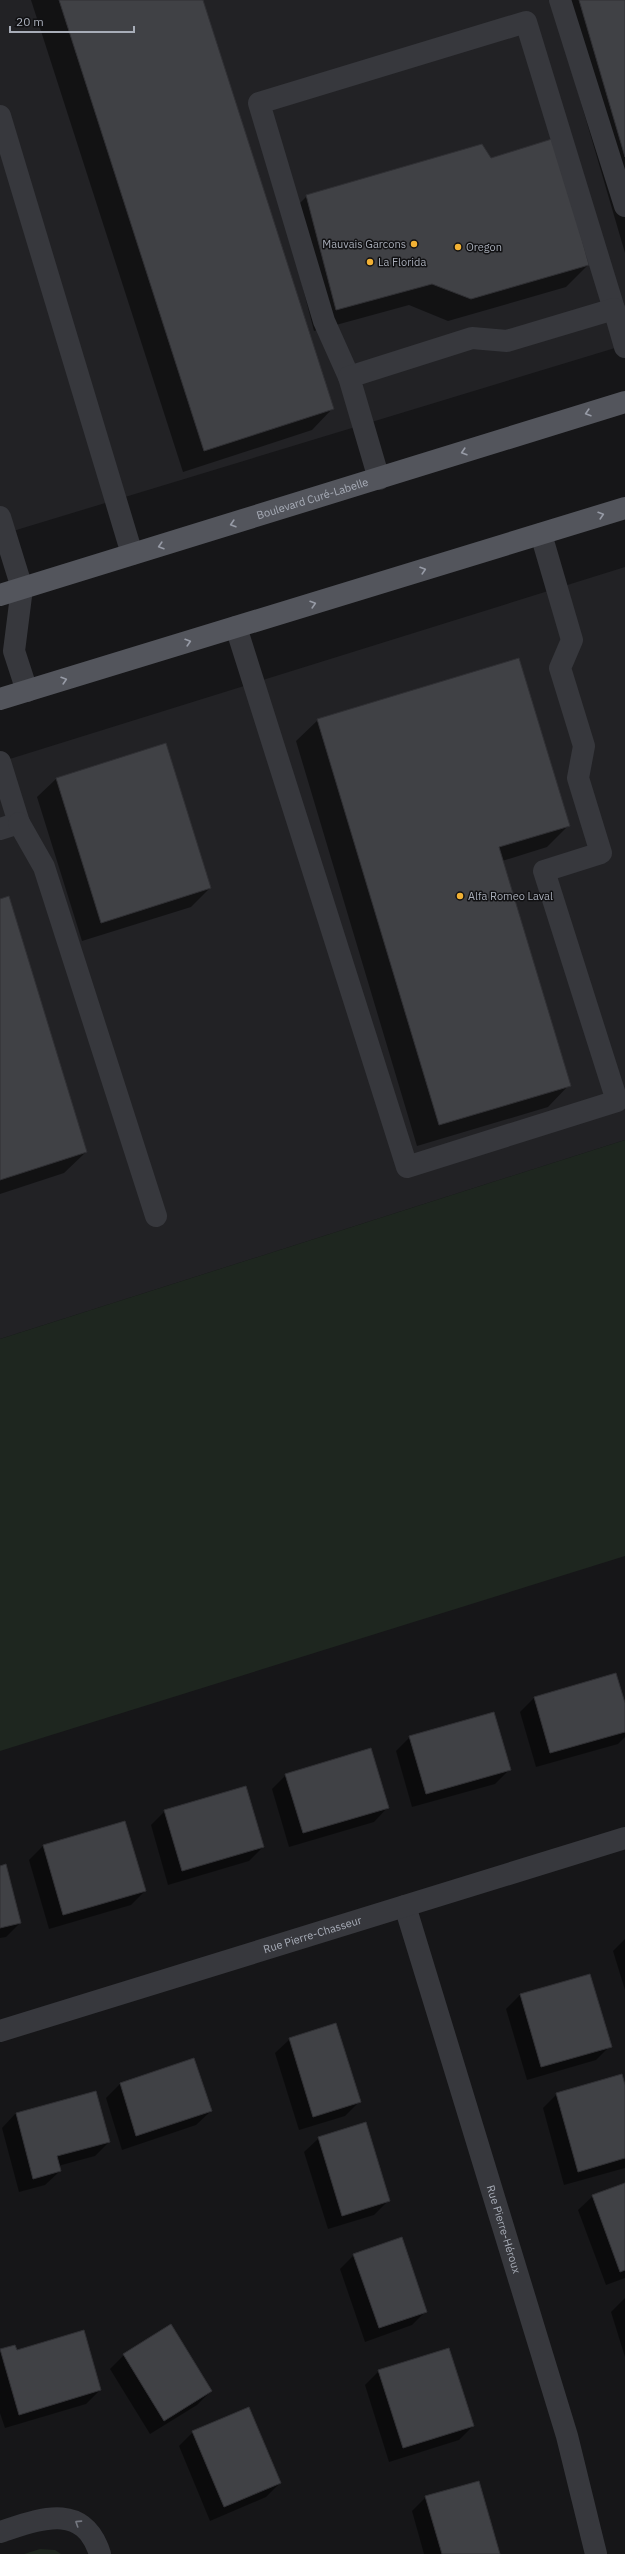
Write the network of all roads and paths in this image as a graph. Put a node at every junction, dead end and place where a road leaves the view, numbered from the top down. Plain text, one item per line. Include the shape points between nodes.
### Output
1 (560, 0) edge
2 (0, 116) edge
3 (625, 206) edge
4 (614, 308) junction
5 (625, 347) edge
6 (349, 377) junction
7 (625, 402) edge
8 (379, 479) junction
9 (625, 508) edge
10 (0, 518) edge
11 (541, 534) junction
12 (132, 554) junction
13 (22, 588) junction
14 (0, 595) edge
15 (236, 627) junction
16 (27, 691) junction
17 (0, 699) edge
18 (0, 762) edge
19 (10, 826) edge
20 (156, 1216) dead end
21 (625, 1838) edge
22 (405, 1906) junction
23 (0, 2031) edge
24 (0, 2532) edge
25 (100, 2554) edge
26 (596, 2554) edge

1 - 3 street
2 - 12 street
4 - 5 street
4 - 6 street via 508,340 472,338
4 - 6 street via 526,22 260,102 324,321
6 - 8 street
7 -> 8 main road, Boulevard Curé-Labelle
8 -> 12 main road, Boulevard Curé-Labelle
11 -> 9 main road
10 - 13 street
15 -> 11 main road
11 - 15 street via 572,640 560,668 584,746 578,778 601,853 544,871 617,1100 415,1165 407,1167
12 - 13 main road, Boulevard Curé-Labelle
13 - 14 main road, Boulevard Curé-Labelle
13 - 16 street via 14,651
16 -> 15 main road
16 - 17 main road
18 - 19 street
19 - 20 street via 44,867
21 - 22 street, Rue Pierre-Chasseur
22 - 23 street, Rue Pierre-Chasseur
22 - 26 street, Rue Pierre-Héroux via 567,2436
25 -> 24 street via 90,2533 72,2519 44,2519

